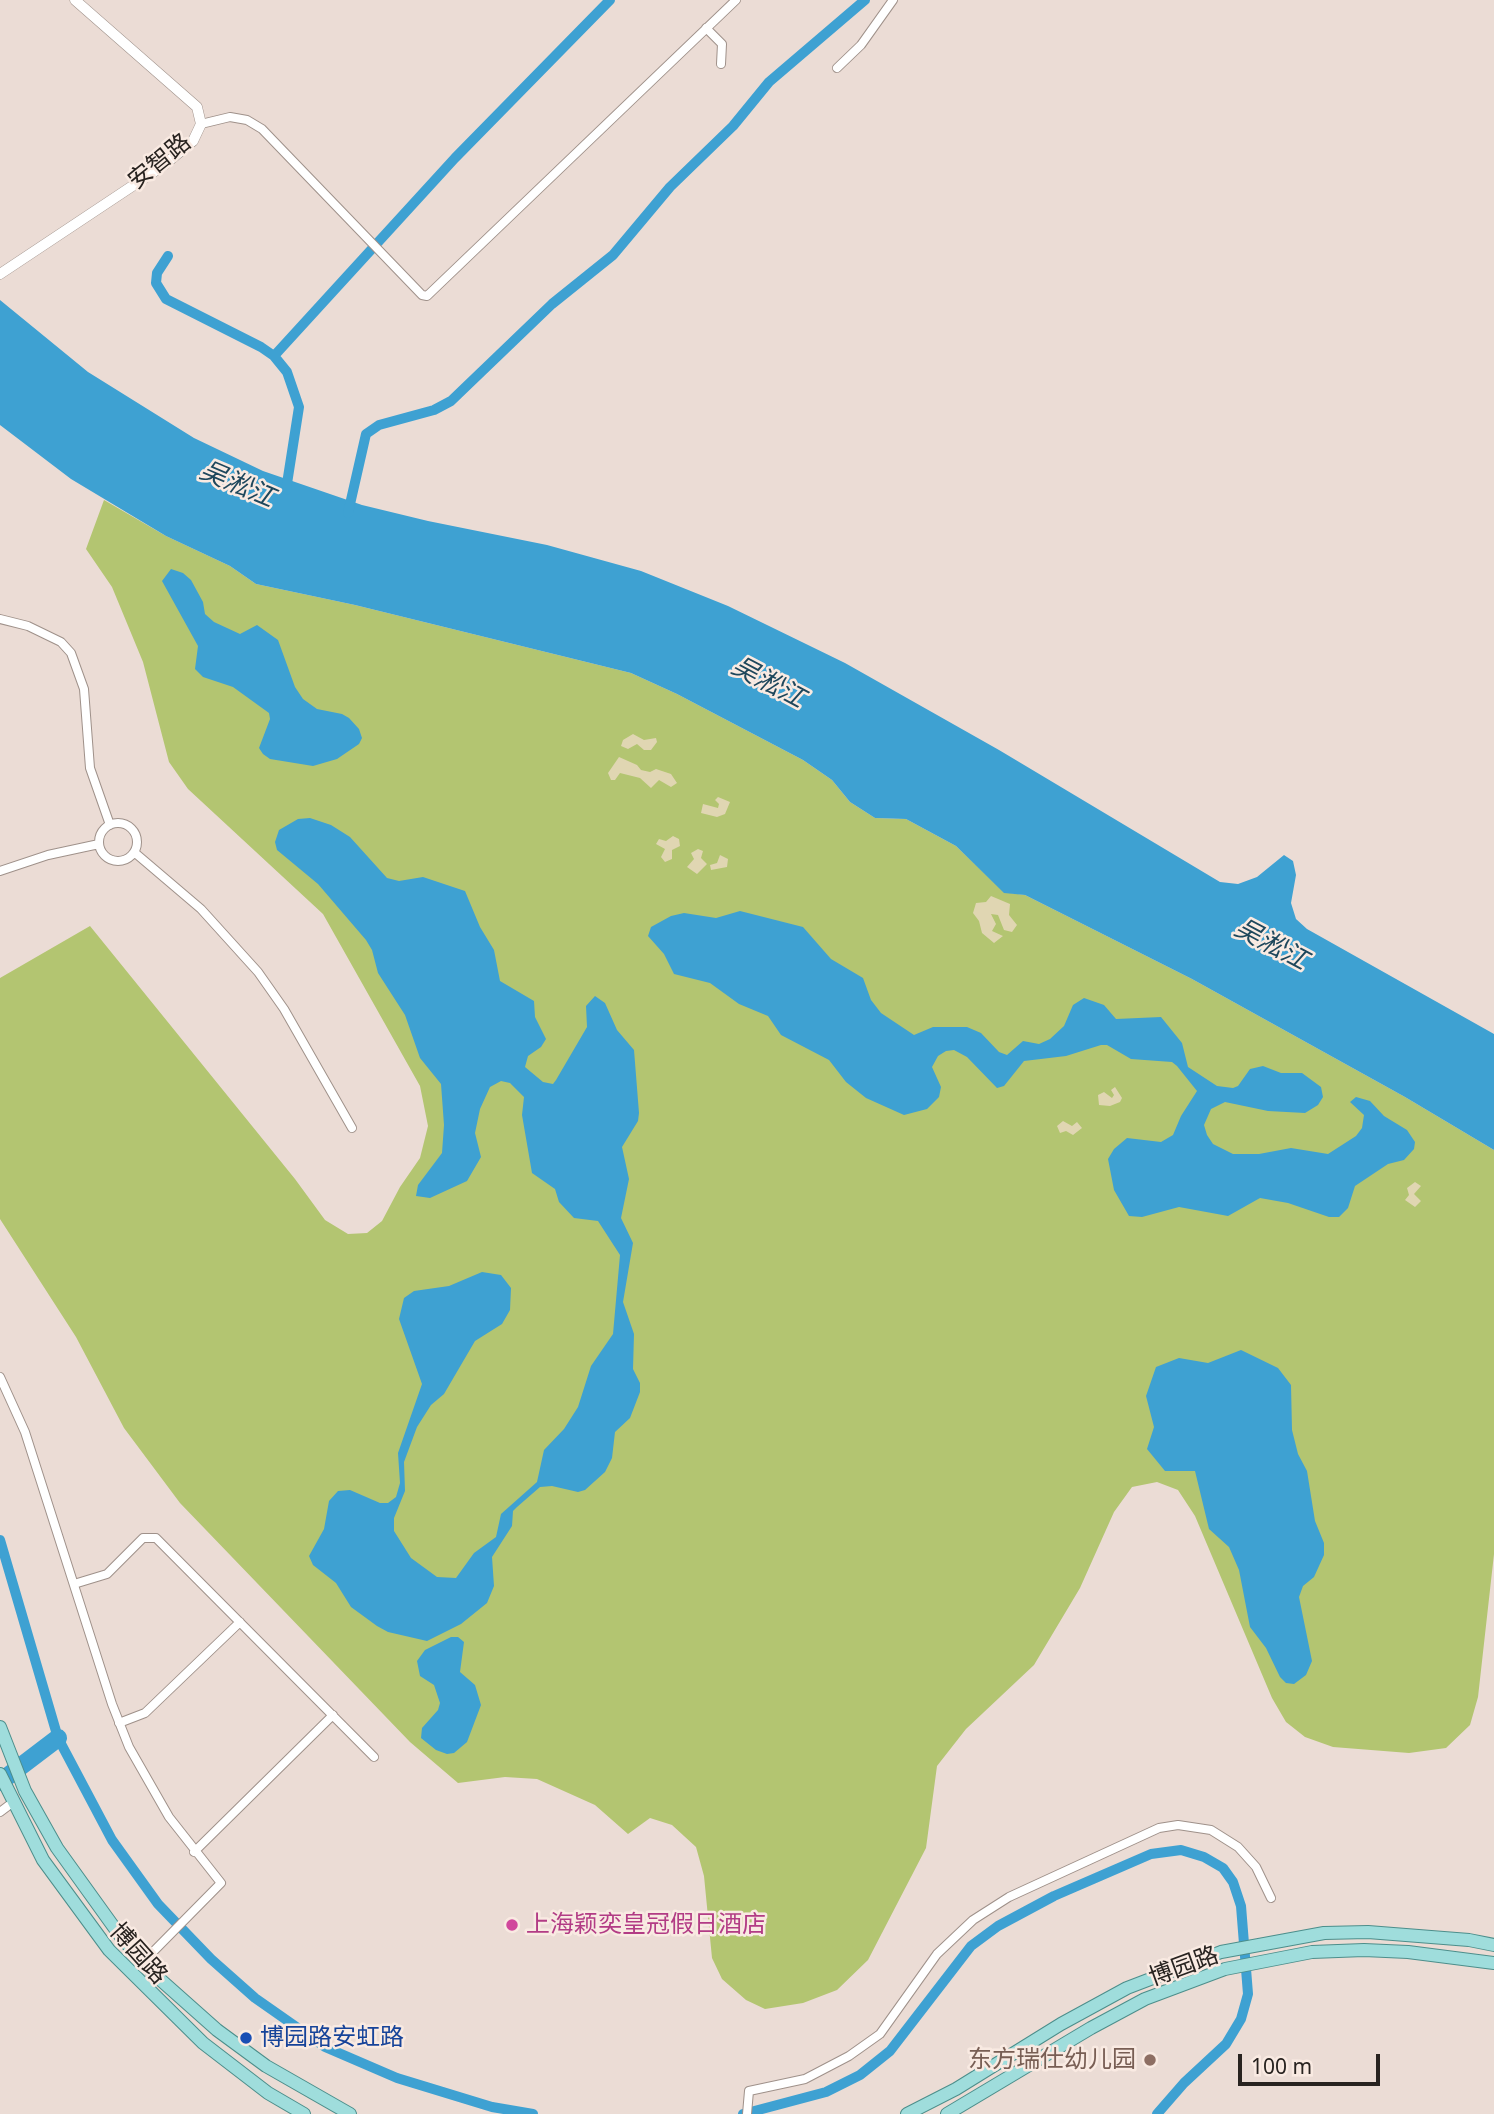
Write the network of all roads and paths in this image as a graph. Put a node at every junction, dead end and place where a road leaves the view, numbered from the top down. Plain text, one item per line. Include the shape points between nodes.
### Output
1 (75, 0) edge
2 (736, 0) edge
3 (893, 0) edge
4 (706, 28) junction
5 (722, 64) dead end
6 (837, 68) dead end
7 (201, 124) junction
8 (0, 274) edge
9 (0, 619) edge
10 (110, 825) junction
11 (99, 844) junction
12 (134, 852) junction
13 (0, 871) edge
14 (352, 1128) dead end
15 (0, 1377) edge
16 (74, 1584) junction
17 (240, 1622) junction
18 (333, 1715) junction
19 (119, 1723) junction
20 (2, 1733) edge
21 (374, 1757) dead end
22 (0, 1774) edge
23 (12, 1803) junction
24 (0, 1812) edge
25 (194, 1852) junction
26 (1271, 1898) dead end
27 (1494, 1945) edge
28 (144, 1962) junction
29 (1494, 1963) edge
30 (286, 2109) edge
31 (910, 2113) edge
32 (304, 2114) edge
33 (350, 2114) edge
34 (747, 2114) edge
35 (947, 2114) edge

1 - 7 street, 安智路 via 197,107
2 - 4 street
3 - 6 street via 861,45
4 - 5 street via 722,44
4 - 7 street via 427,296 262,129 230,117
7 - 8 street, 安智路 via 193,141 163,165
9 - 10 street via 28,626 61,642 71,653 81,676 90,768
10 - 11 street via 100,835
10 - 12 street via 120,823 132,829 137,838
11 - 12 street via 106,857 116,861
11 - 13 street
12 - 14 street via 201,909 258,972
15 - 16 street via 25,1433
16 - 17 street via 107,1574 143,1538 156,1538
16 - 19 street
17 - 18 street
17 - 19 street via 145,1713
18 - 21 street
18 - 25 street
19 - 25 street via 142,1771
20 - 28 main road, 博园路 via 25,1791 57,1848
22 - 23 main road, 博园路
23 - 24 street
23 - 30 main road, 博园路 via 43,1860 109,1950 203,2043
25 - 28 street via 221,1883
26 - 34 street via 1256,1867 1238,1847 1211,1830 1178,1825 1159,1828 1009,1897 973,1920 937,1954 880,2034 805,2080 749,2091
27 - 31 main road, 博园路 via 1368,1932 1324,1933 1221,1952 1127,1988
28 - 33 main road, 博园路 via 232,2041
29 - 35 main road, 博园路 via 1364,1950 1312,1952 1225,1969 1124,2011
30 - 32 main road, 博园路

